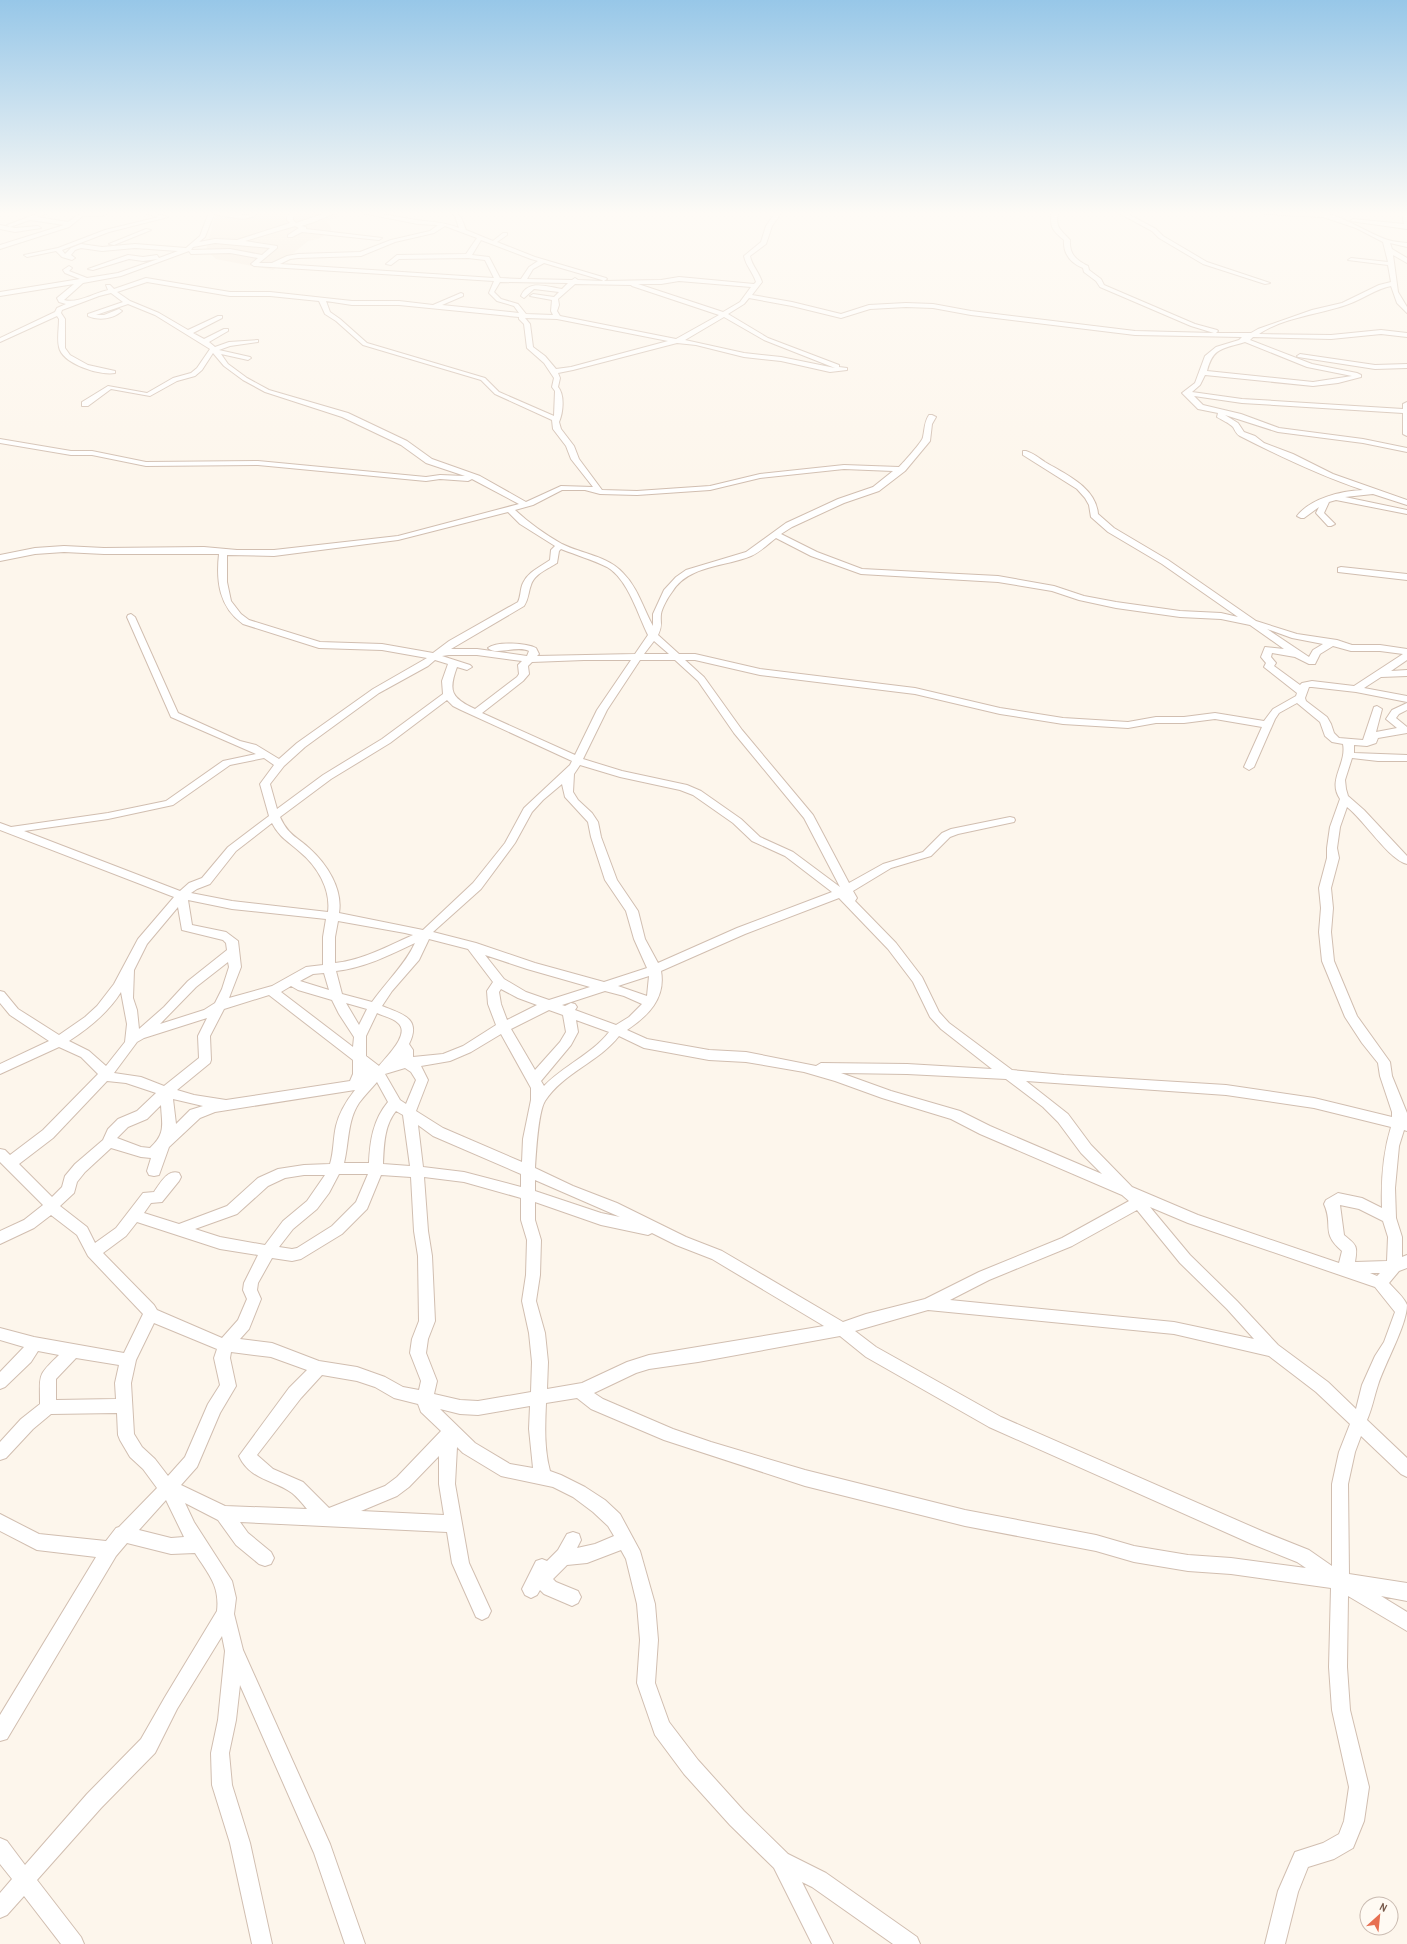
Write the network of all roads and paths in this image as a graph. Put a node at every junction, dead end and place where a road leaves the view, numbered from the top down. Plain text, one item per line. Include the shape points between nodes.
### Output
1 (67, 303) edge
2 (75, 303) edge
3 (126, 303) edge
4 (130, 303) edge
5 (323, 303) edge
6 (382, 303) edge
7 (442, 303) edge
8 (511, 303) edge
9 (555, 303) edge
10 (687, 303) edge
11 (742, 303) edge
12 (785, 303) edge
13 (1144, 303) edge
14 (1347, 303) edge
15 (1400, 303) edge
16 (72, 304) junction
17 (434, 306) junction
18 (119, 311) dead end
19 (1407, 311) edge
20 (58, 313) junction
21 (523, 314) junction
22 (723, 314) junction
23 (220, 317) dead end
24 (557, 317) junction
25 (226, 330) dead end
26 (187, 333) junction
27 (1231, 335) junction
28 (1407, 335) edge
29 (1253, 336) junction
30 (2, 339) edge
31 (1245, 340) junction
32 (256, 341) dead end
33 (677, 341) junction
34 (204, 342) junction
35 (1230, 345) junction
36 (214, 350) junction
37 (1278, 352) junction
38 (248, 358) dead end
39 (1407, 366) edge
40 (1375, 367) junction
41 (555, 371) junction
42 (113, 372) dead end
43 (1203, 374) junction
44 (1359, 376) junction
45 (1186, 392) junction
46 (85, 404) dead end
47 (1407, 409) edge
48 (1216, 412) junction
49 (932, 417) dead end
50 (556, 419) junction
51 (1407, 434) edge
52 (0, 441) edge
53 (1407, 450) edge
54 (1026, 452) dead end
55 (902, 469) junction
56 (481, 480) junction
57 (600, 492) junction
58 (1390, 497) junction
59 (1336, 498) junction
60 (1326, 501) junction
61 (1407, 502) edge
62 (525, 504) junction
63 (509, 510) junction
64 (1407, 512) edge
65 (1301, 516) dead end
66 (1331, 524) dead end
67 (776, 535) junction
68 (560, 546) junction
69 (223, 552) junction
70 (0, 558) edge
71 (1341, 570) dead end
72 (1407, 577) edge
73 (131, 617) dead end
74 (1256, 625) junction
75 (653, 635) junction
76 (1331, 643) junction
77 (1407, 652) edge
78 (437, 655) junction
79 (1298, 655) junction
80 (1407, 656) edge
81 (638, 657) junction
82 (676, 657) junction
83 (527, 659) junction
84 (453, 664) junction
85 (468, 667) dead end
86 (1407, 673) edge
87 (1380, 674) junction
88 (1356, 690) junction
89 (1377, 694) junction
90 (448, 696) junction
91 (1301, 696) junction
92 (1407, 699) edge
93 (1407, 706) edge
94 (1377, 709) junction
95 (476, 713) junction
96 (1391, 719) junction
97 (1268, 725) junction
98 (1406, 730) edge
99 (1348, 742) junction
100 (1367, 743) junction
101 (265, 755) junction
102 (1348, 755) junction
103 (1407, 758) edge
104 (578, 760) junction
105 (280, 764) junction
106 (1249, 767) dead end
107 (569, 774) junction
108 (1345, 799) junction
109 (275, 816) junction
110 (1010, 820) dead end
111 (4, 828) edge
112 (1407, 861) edge
113 (844, 892) junction
114 (182, 895) junction
115 (332, 916) junction
116 (425, 934) junction
117 (472, 946) junction
118 (233, 952) junction
119 (328, 968) junction
120 (128, 970) junction
121 (654, 970) junction
122 (291, 981) junction
123 (500, 982) junction
124 (596, 988) junction
125 (270, 990) junction
126 (0, 995) edge
127 (337, 997) junction
128 (651, 1003) junction
129 (221, 1005) junction
130 (548, 1005) junction
131 (374, 1007) junction
132 (568, 1011) junction
133 (505, 1027) junction
134 (617, 1030) junction
135 (360, 1036) junction
136 (136, 1037) junction
137 (60, 1042) junction
138 (403, 1044) junction
139 (359, 1058) junction
140 (407, 1063) junction
141 (804, 1067) junction
142 (0, 1069) edge
143 (380, 1071) junction
144 (106, 1074) junction
145 (1008, 1074) junction
146 (535, 1079) junction
147 (355, 1085) junction
148 (166, 1092) junction
149 (538, 1100) junction
150 (395, 1103) junction
151 (231, 1104) junction
152 (409, 1112) junction
153 (1407, 1112) edge
154 (1403, 1125) edge
155 (108, 1143) junction
156 (163, 1143) junction
157 (5, 1158) edge
158 (335, 1169) junction
159 (376, 1170) junction
160 (154, 1171) dead end
161 (528, 1171) junction
162 (417, 1172) junction
163 (174, 1177) dead end
164 (527, 1194) junction
165 (1137, 1198) junction
166 (51, 1207) junction
167 (135, 1216) junction
168 (1389, 1218) junction
169 (178, 1231) junction
170 (661, 1231) junction
171 (0, 1238) edge
172 (1401, 1239) edge
173 (268, 1251) junction
174 (93, 1252) junction
175 (1407, 1261) edge
176 (1343, 1267) junction
177 (1394, 1267) junction
178 (1380, 1283) junction
179 (928, 1304) junction
180 (151, 1314) junction
181 (842, 1329) junction
182 (0, 1334) edge
183 (34, 1344) junction
184 (225, 1346) junction
185 (1273, 1350) junction
186 (74, 1351) junction
187 (128, 1360) junction
188 (319, 1368) junction
189 (0, 1382) edge
190 (580, 1391) junction
191 (539, 1397) junction
192 (425, 1399) junction
193 (124, 1406) junction
194 (48, 1407) junction
195 (1358, 1420) junction
196 (451, 1432) junction
197 (0, 1453) edge
198 (1407, 1468) edge
199 (544, 1478) junction
200 (168, 1488) junction
201 (224, 1514) junction
202 (327, 1517) junction
203 (0, 1522) edge
204 (454, 1524) junction
205 (122, 1534) junction
206 (573, 1540) dead end
207 (625, 1540) junction
208 (199, 1545) junction
209 (110, 1550) junction
210 (265, 1558) dead end
211 (560, 1559) junction
212 (1340, 1581) junction
213 (531, 1589) dead end
214 (1407, 1592) edge
215 (572, 1597) dead end
216 (482, 1611) dead end
217 (225, 1614) junction
218 (1407, 1622) edge
219 (234, 1651) junction
220 (0, 1732) edge
221 (0, 1848) edge
222 (781, 1862) junction
223 (26, 1880) junction
224 (0, 1908) edge
225 (74, 1944) edge
226 (262, 1944) edge
227 (355, 1944) edge
228 (823, 1944) edge
229 (910, 1944) edge
230 (1275, 1944) edge

1 - 16 street
2 - 16 street
3 - 18 street via 90,315 95,318 105,317
4 - 26 street via 157,314
5 - 50 street via 327,313 365,344 483,379 497,393
6 - 17 street
7 - 17 street
8 - 21 street via 516,304
9 - 24 street via 554,311
10 - 22 street
11 - 22 street
12 - 27 street via 841,316 869,307 925,305 1121,332
13 - 27 street via 1193,325
14 - 29 street via 1314,310 1260,330
15 - 19 street
16 - 20 street via 60,309
17 - 21 street
20 - 30 street
20 - 42 street via 62,319 62,348 67,356 86,366
21 - 24 street
21 - 41 street via 530,348
22 - 33 street
22 - 33 street via 760,336 845,369 830,370
23 - 26 street
24 - 33 street
25 - 34 street
26 - 34 street
27 - 29 street
27 - 31 street
28 - 29 street via 1381,332 1331,337
29 - 31 street
31 - 35 street
31 - 37 street
32 - 36 street via 229,344
33 - 41 street
34 - 36 street
35 - 37 street
35 - 43 street via 1218,348 1207,357
36 - 38 street
36 - 46 street via 193,375 175,379 148,395 110,387
36 - 56 street via 226,366 267,392 345,415 404,443 429,460
37 - 40 street
37 - 44 street via 1320,368
39 - 40 street
40 - 44 street
41 - 50 street via 559,403
43 - 44 street via 1313,384
43 - 45 street via 1198,384
45 - 47 street via 1242,401
45 - 48 street via 1201,407
47 - 51 street
48 - 53 street via 1238,416 1278,430 1363,441
48 - 58 street via 1235,425 1241,434 1252,438 1260,445 1290,456 1330,476
49 - 55 street via 928,424 926,439
50 - 57 street via 557,429
52 - 56 street via 71,453 92,453 146,464 258,464 426,479 440,477
54 - 74 street via 1038,463 1068,479 1088,496 1095,510 1094,515 1111,530 1165,562
55 - 57 street via 844,467 760,476 696,489 637,493
55 - 67 street via 876,489 801,519
56 - 62 street
57 - 62 street via 585,488 561,488
58 - 59 street via 1361,492
58 - 61 street
59 - 60 street
59 - 64 street
60 - 65 street
60 - 66 street via 1320,513
62 - 63 street
63 - 68 street
63 - 69 street via 398,538 274,553
67 - 74 street via 814,554 861,571 998,579 1054,589 1116,606 1221,616
67 - 75 street via 749,554 705,566 679,579 668,590 657,614 658,625
68 - 75 street via 611,566 621,575 635,596
68 - 78 street via 555,550 554,561 529,580 526,585 526,598 522,604
69 - 70 street via 64,549 35,551
69 - 78 street via 220,572 228,606 236,616 246,622 319,645 376,646
71 - 72 street
73 - 101 street via 174,715 236,743 252,747
74 - 76 street
74 - 79 street
75 - 81 street
75 - 82 street
76 - 77 street via 1351,648 1380,648
76 - 79 street via 1316,652 1312,662
78 - 83 street via 477,652
78 - 84 street
78 - 105 street via 376,691 301,745
79 - 91 street via 1268,650 1266,658 1271,663 1269,667 1290,681
80 - 87 street
81 - 82 street
81 - 83 street
81 - 104 street via 602,710
82 - 97 street via 695,657 760,672 915,691 1000,711 1063,721 1128,724 1215,716
82 - 113 street via 701,679 738,731 809,817 834,861
83 - 95 street via 523,665 524,674 520,679
84 - 85 street
84 - 90 street via 447,681
86 - 87 street
87 - 88 street
88 - 89 street
88 - 91 street via 1312,684 1305,685
89 - 92 street
89 - 94 street
90 - 95 street via 456,704
90 - 109 street via 386,741 327,777
91 - 97 street via 1294,703 1276,711
91 - 99 street via 1301,702 1329,726 1329,734 1336,740
93 - 96 street via 1395,712
94 - 96 street
94 - 100 street
95 - 104 street
96 - 98 street
97 - 106 street
98 - 100 street via 1382,733
99 - 100 street
99 - 102 street
101 - 105 street
101 - 111 street via 227,763 169,803 108,816
102 - 103 street
102 - 108 street via 1340,773 1339,788
104 - 107 street
104 - 113 street via 620,774 683,787 697,793 764,844 788,854
105 - 109 street via 265,784
107 - 116 street via 552,786 528,810 507,848 477,886 464,900 436,921
107 - 121 street via 566,792 571,801 589,816 593,823 612,882 630,908 639,938
108 - 112 street via 1361,813 1394,851
108 - 154 street via 1335,826 1333,858 1325,888 1328,908 1325,932 1328,960 1351,1016 1384,1062 1386,1076
109 - 114 street via 232,849 206,881
109 - 115 street via 286,836 319,864 335,900
110 - 113 street via 955,830 946,835 927,854 887,866
111 - 114 street
113 - 121 street via 741,931
113 - 145 street via 910,969 934,1014 945,1026
114 - 115 street via 237,906
114 - 118 street via 186,927 194,931 226,936 232,941
114 - 120 street via 142,942
115 - 116 street
115 - 119 street
116 - 117 street
116 - 119 street via 375,957 347,966
116 - 131 street via 415,957
117 - 123 street
117 - 124 street
118 - 129 street via 235,967
118 - 136 street via 192,984 168,1010
119 - 122 street via 310,970
119 - 127 street
120 - 136 street via 127,998
120 - 137 street via 112,996 91,1019
121 - 124 street
121 - 128 street via 657,981
122 - 125 street
122 - 127 street via 302,987
123 - 130 street via 522,995
123 - 133 street via 493,991 493,999 497,1014
124 - 128 street via 628,994
124 - 130 street
124 - 132 street via 574,1002
125 - 129 street
125 - 139 street
126 - 137 street via 14,1012
127 - 131 street
127 - 135 street
128 - 134 street via 633,1020
129 - 136 street
129 - 148 street via 204,1036 206,1060
130 - 132 street
130 - 133 street
131 - 135 street
131 - 138 street via 402,1018 408,1027
132 - 134 street
132 - 146 street via 572,1032 565,1045
133 - 140 street via 467,1050 446,1058
133 - 146 street
134 - 141 street via 644,1043
134 - 149 street via 607,1043 559,1078
135 - 139 street
136 - 144 street
137 - 142 street
137 - 144 street via 85,1054
138 - 140 street via 407,1050
138 - 143 street
139 - 143 street
139 - 147 street via 359,1074
140 - 143 street
140 - 152 street via 416,1069 422,1080
141 - 145 street
141 - 165 street via 955,1114
143 - 147 street
143 - 150 street
143 - 158 street via 349,1110 343,1126 341,1149
144 - 148 street via 110,1077 141,1082
144 - 157 street via 48,1134
145 - 154 street via 1226,1090 1314,1103
145 - 165 street via 1034,1092 1063,1118 1086,1149
146 - 149 street
147 - 151 street
148 - 151 street via 194,1100
148 - 155 street via 142,1115 122,1123
148 - 156 street via 169,1133
149 - 161 street via 530,1139
150 - 152 street
150 - 159 street via 381,1126 376,1144
151 - 156 street via 195,1114
152 - 161 street via 438,1132
152 - 162 street
153 - 154 street
154 - 168 street via 1392,1153 1388,1188
155 - 156 street via 144,1154 154,1153
155 - 166 street via 80,1168 70,1180 69,1189
156 - 160 street
157 - 166 street
158 - 159 street
158 - 169 street via 283,1173 263,1182 232,1210
158 - 173 street via 312,1205 288,1225
159 - 162 street
159 - 173 street via 362,1205 347,1222 327,1238 301,1253 292,1255
161 - 164 street
161 - 170 street
162 - 164 street via 439,1173
162 - 192 street via 425,1256 427,1322 418,1353 429,1381
163 - 167 street via 157,1198 148,1197
164 - 170 street via 601,1219
164 - 191 street via 528,1220 534,1240 534,1275 529,1301 537,1333 540,1362
165 - 176 street via 1246,1238
165 - 179 street via 1067,1242 984,1276
165 - 185 street via 1186,1259
166 - 171 street via 29,1224
166 - 174 street via 82,1231
167 - 169 street
167 - 174 street via 121,1232
168 - 172 street
168 - 176 street via 1362,1204 1338,1199 1331,1204 1335,1213 1337,1238 1350,1249
169 - 173 street via 220,1243
170 - 181 street via 717,1255
172 - 177 street
173 - 184 street via 251,1283 250,1290 254,1299 248,1316
174 - 180 street via 150,1309
175 - 177 street
176 - 177 street
176 - 178 street
177 - 178 street
178 - 195 street via 1403,1311 1391,1345 1380,1361 1370,1385 1364,1409
179 - 181 street
179 - 185 street via 1174,1328
180 - 184 street
180 - 187 street
181 - 190 street via 649,1362
181 - 212 street via 871,1352 994,1422 1303,1556
182 - 183 street
183 - 186 street
183 - 189 street via 26,1356
184 - 188 street via 237,1345 272,1350
184 - 200 street via 222,1358 228,1386 214,1409 191,1462
185 - 195 street via 1322,1387
186 - 187 street
186 - 194 street via 48,1376
187 - 193 street via 123,1383
188 - 192 street via 357,1374 400,1393
188 - 202 street via 294,1393 247,1456 267,1474 297,1487
190 - 191 street
190 - 212 street via 597,1404 670,1435 711,1449 805,1478 965,1518 1096,1543 1134,1554
191 - 192 street via 478,1408 460,1407
191 - 199 street via 537,1429 539,1460
192 - 196 street via 427,1407
193 - 194 street
193 - 200 street via 126,1435 136,1452
194 - 197 street
195 - 198 street
195 - 212 street via 1340,1484
196 - 199 street via 469,1448 507,1471
196 - 202 street via 391,1491
196 - 204 street via 447,1455 447,1484
199 - 207 street via 555,1480 579,1492 599,1506 614,1520
200 - 201 street
200 - 205 street
200 - 208 street
201 - 202 street
201 - 210 street via 242,1539
202 - 204 street
203 - 209 street via 36,1542
204 - 216 street via 461,1563
205 - 208 street via 171,1546
205 - 209 street
206 - 211 street
207 - 211 street via 591,1553
207 - 222 street via 634,1557 646,1604 649,1640 646,1683 662,1728 690,1766
208 - 217 street via 223,1581 227,1598
209 - 220 street
211 - 213 street via 545,1562
211 - 215 street via 543,1581 550,1588
212 - 214 street
212 - 218 street
212 - 230 street via 1340,1710 1359,1787 1354,1821 1346,1841 1327,1852 1302,1859 1288,1891
217 - 219 street
217 - 223 street via 148,1746 94,1801
219 - 226 street via 227,1720 220,1753 222,1785 240,1843
219 - 227 street via 323,1851
221 - 223 street
222 - 228 street
222 - 229 street via 819,1880
223 - 224 street
223 - 225 street

